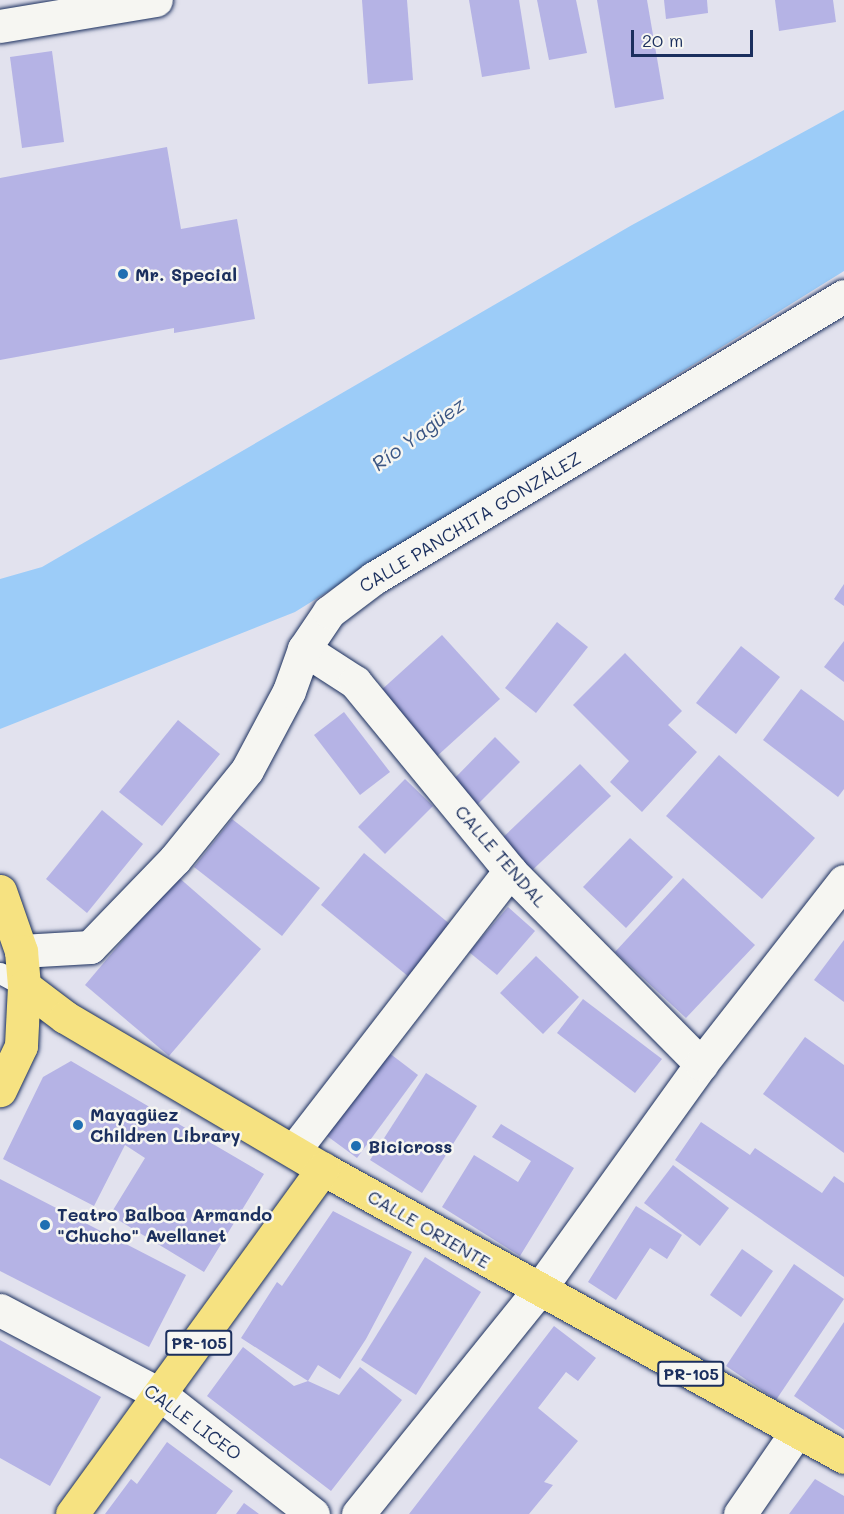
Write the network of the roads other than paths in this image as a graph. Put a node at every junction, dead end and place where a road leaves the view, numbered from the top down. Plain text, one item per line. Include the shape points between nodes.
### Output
1 (156, 0) edge
2 (0, 26) edge
3 (844, 296) edge
4 (304, 649) junction
5 (510, 871) junction
6 (844, 881) edge
7 (0, 891) edge
8 (15, 970) edge
9 (701, 1064) junction
10 (0, 1090) edge
11 (294, 1150) junction
12 (323, 1169) junction
13 (538, 1291) junction
14 (0, 1310) edge
15 (161, 1395) junction
16 (797, 1431) junction
17 (844, 1457) edge
18 (72, 1514) edge
19 (313, 1514) edge
20 (358, 1514) edge
21 (740, 1514) edge

1 - 2 street
3 - 4 street, CALLE PANCHITA GONZÁLEZ via 374,578 329,612
4 - 5 street, CALLE TENDAL via 355,682
4 - 8 street, CALLE PANCHITA GONZÁLEZ via 289,691 247,770 175,859 90,947
5 - 9 street, CALLE TENDAL
5 - 11 street
6 - 9 street
7 - 8 main road
8 - 10 main road via 21,1046
8 - 11 main road, CALLE ORIENTE / PR-105 via 65,1017
9 - 13 street
11 - 12 main road, CALLE ORIENTE / PR-105
12 - 13 main road, CALLE ORIENTE / PR-105
12 - 15 main road, PR-105
13 - 16 main road, CALLE ORIENTE / PR-105
13 - 20 street
14 - 15 street, CALLE LICEO
15 - 18 main road, PR-105
15 - 19 street, CALLE LICEO
16 - 17 main road, CALLE ORIENTE / PR-105
16 - 21 street

